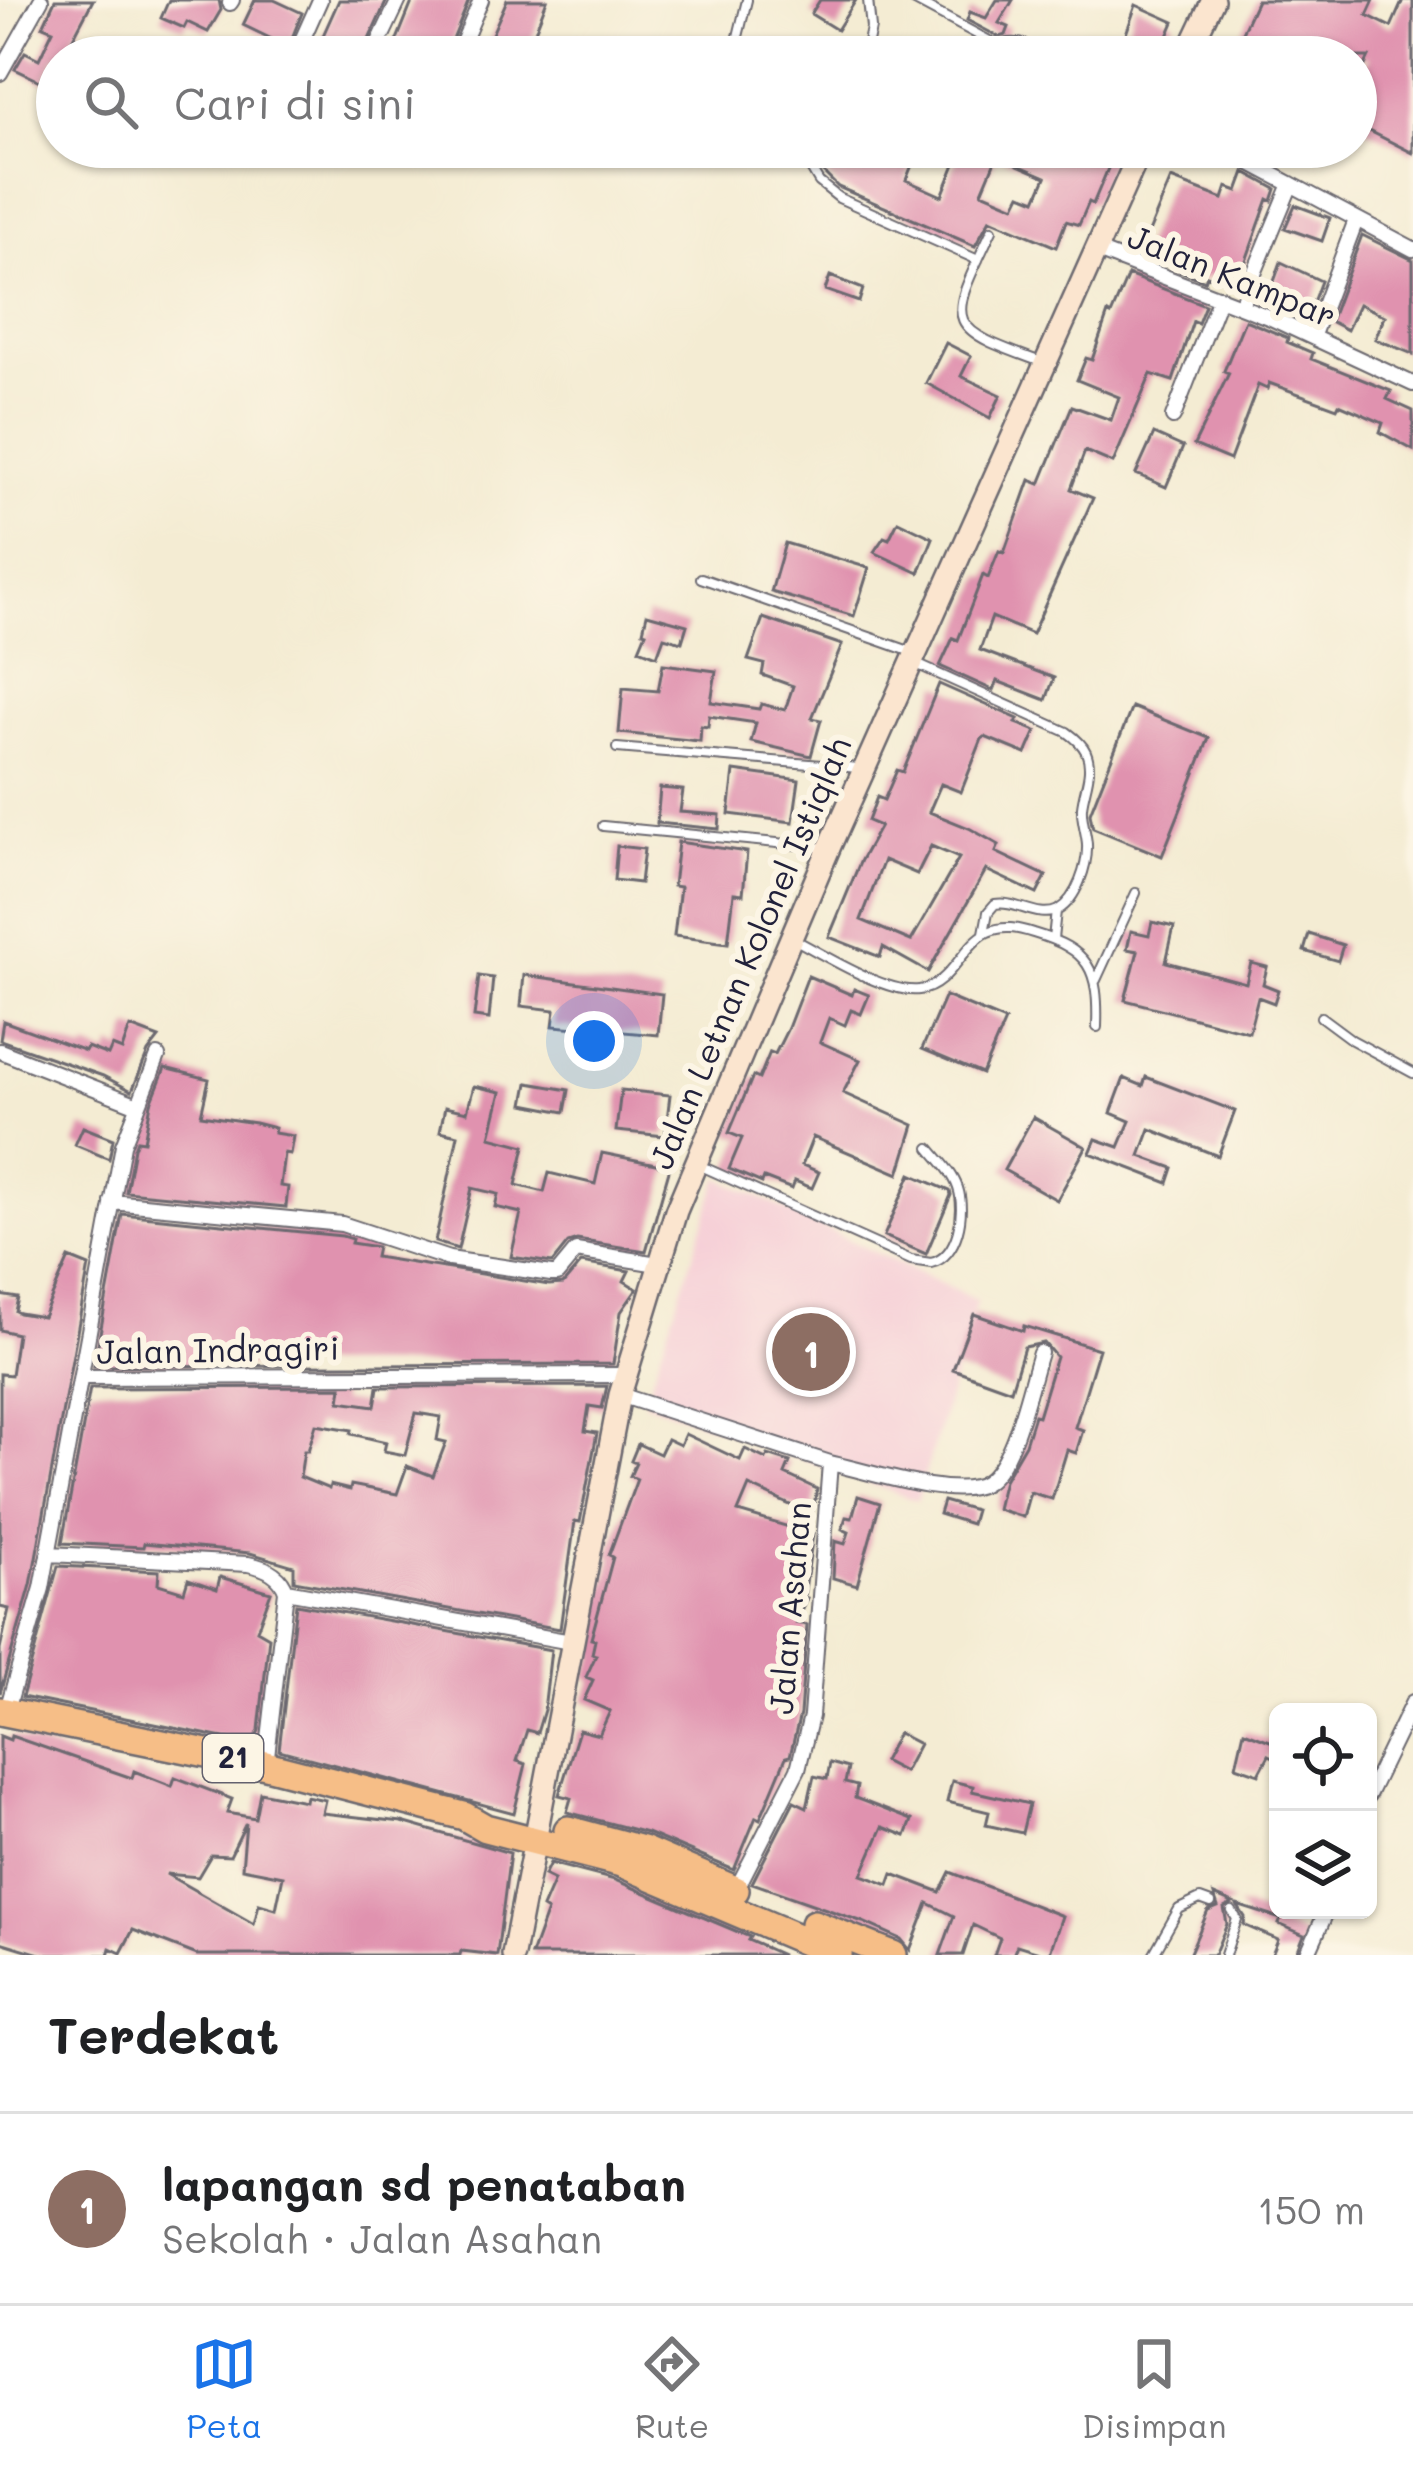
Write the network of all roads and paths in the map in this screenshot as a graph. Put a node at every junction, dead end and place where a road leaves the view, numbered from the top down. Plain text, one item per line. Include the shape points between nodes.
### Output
1 (41, 0) edge
2 (320, 0) edge
3 (399, 0) edge
4 (481, 0) edge
5 (747, 0) edge
6 (868, 0) edge
7 (913, 0) edge
8 (1213, 0) edge
9 (304, 36) edge
10 (382, 36) edge
11 (466, 36) edge
12 (738, 36) edge
13 (869, 36) edge
14 (980, 36) edge
15 (1196, 36) edge
16 (0, 73) edge
17 (811, 168) edge
18 (1132, 168) edge
19 (1261, 168) edge
20 (1291, 184) junction
21 (1356, 220) junction
22 (992, 230) dead end
23 (1413, 249) edge
24 (1095, 250) junction
25 (978, 260) junction
26 (1220, 296) junction
27 (1241, 305) junction
28 (1312, 335) junction
29 (1046, 364) junction
30 (1413, 384) edge
31 (1173, 417) dead end
32 (701, 578) dead end
33 (914, 658) junction
34 (617, 748) dead end
35 (866, 768) junction
36 (602, 826) dead end
37 (829, 848) junction
38 (1136, 893) dead end
39 (1056, 910) junction
40 (984, 933) junction
41 (791, 938) junction
42 (1053, 939) junction
43 (1096, 982) junction
44 (1321, 1016) dead end
45 (1097, 1027) dead end
46 (0, 1051) edge
47 (158, 1056) dead end
48 (1413, 1073) edge
49 (138, 1105) junction
50 (930, 1148) dead end
51 (695, 1162) junction
52 (112, 1202) junction
53 (658, 1264) junction
54 (1040, 1353) dead end
55 (82, 1377) junction
56 (623, 1385) junction
57 (830, 1463) junction
58 (50, 1554) junction
59 (284, 1586) junction
60 (571, 1642) junction
61 (1413, 1702) edge
62 (3, 1712) edge
63 (266, 1765) junction
64 (1377, 1776) edge
65 (535, 1832) junction
66 (732, 1898) junction
67 (1211, 1903) dead end
68 (1232, 1911) dead end
69 (1323, 1919) edge
70 (513, 1955) edge
71 (838, 1955) edge
72 (892, 1955) edge
73 (1153, 1955) edge
74 (1225, 1955) edge
75 (1307, 1955) edge

1 - 16 street
2 - 9 street
3 - 10 street
4 - 11 street
5 - 12 lane
6 - 13 lane
7 - 14 lane
8 - 15 street
17 - 25 lane via 839,198
18 - 24 street, Jalan Letnan Kolonel Istiqlah
19 - 20 street
20 - 21 street
20 - 27 street
21 - 23 street
21 - 28 street
22 - 25 lane
24 - 26 street, Jalan Kampar
24 - 29 street, Jalan Letnan Kolonel Istiqlah
25 - 29 lane via 960,299 964,323 976,337
26 - 27 street, Jalan Kampar
26 - 31 street
27 - 28 street, Jalan Kampar
28 - 30 street, Jalan Kampar
29 - 33 street, Jalan Letnan Kolonel Istiqlah
32 - 33 lane
33 - 35 street, Jalan Letnan Kolonel Istiqlah
33 - 39 lane via 1083,746 1087,854 1073,894
34 - 35 lane
35 - 37 street, Jalan Letnan Kolonel Istiqlah
36 - 37 lane
37 - 41 street, Jalan Letnan Kolonel Istiqlah
38 - 43 lane
39 - 40 lane via 1000,902 988,912
39 - 42 lane
40 - 41 lane via 932,987 913,991
40 - 42 lane via 1020,928
41 - 51 street, Jalan Letnan Kolonel Istiqlah
42 - 43 lane via 1082,956
43 - 45 lane
44 - 48 lane
46 - 49 street
47 - 49 street
49 - 52 street
50 - 51 lane via 962,1204 952,1244 931,1264
51 - 53 street, Jalan Letnan Kolonel Istiqlah
52 - 53 street via 342,1224 449,1259 548,1274 576,1251
52 - 55 street
53 - 56 street, Jalan Letnan Kolonel Istiqlah
54 - 57 street via 1014,1438 986,1483 943,1488
55 - 56 street, Jalan Indragiri
55 - 58 street, Jalan Indragiri
56 - 57 street, Jalan Asahan
56 - 60 street, Jalan Letnan Kolonel Istiqlah
57 - 66 street, Jalan Asahan via 811,1716 798,1769
58 - 59 street via 263,1568
58 - 62 street, Jalan Indragiri
59 - 60 street
59 - 63 street
60 - 65 street, Jalan Letnan Kolonel Istiqlah
61 - 64 street
62 - 63 highway, 21
63 - 65 highway, 21 via 485,1828
65 - 66 highway, 21
65 - 66 highway, 21 via 579,1832 642,1850
65 - 70 street, Jalan Letnan Kolonel Istiqlah
66 - 71 highway, 21
66 - 72 highway, 21
67 - 73 lane via 1178,1909
68 - 74 lane via 1237,1919
69 - 75 street

